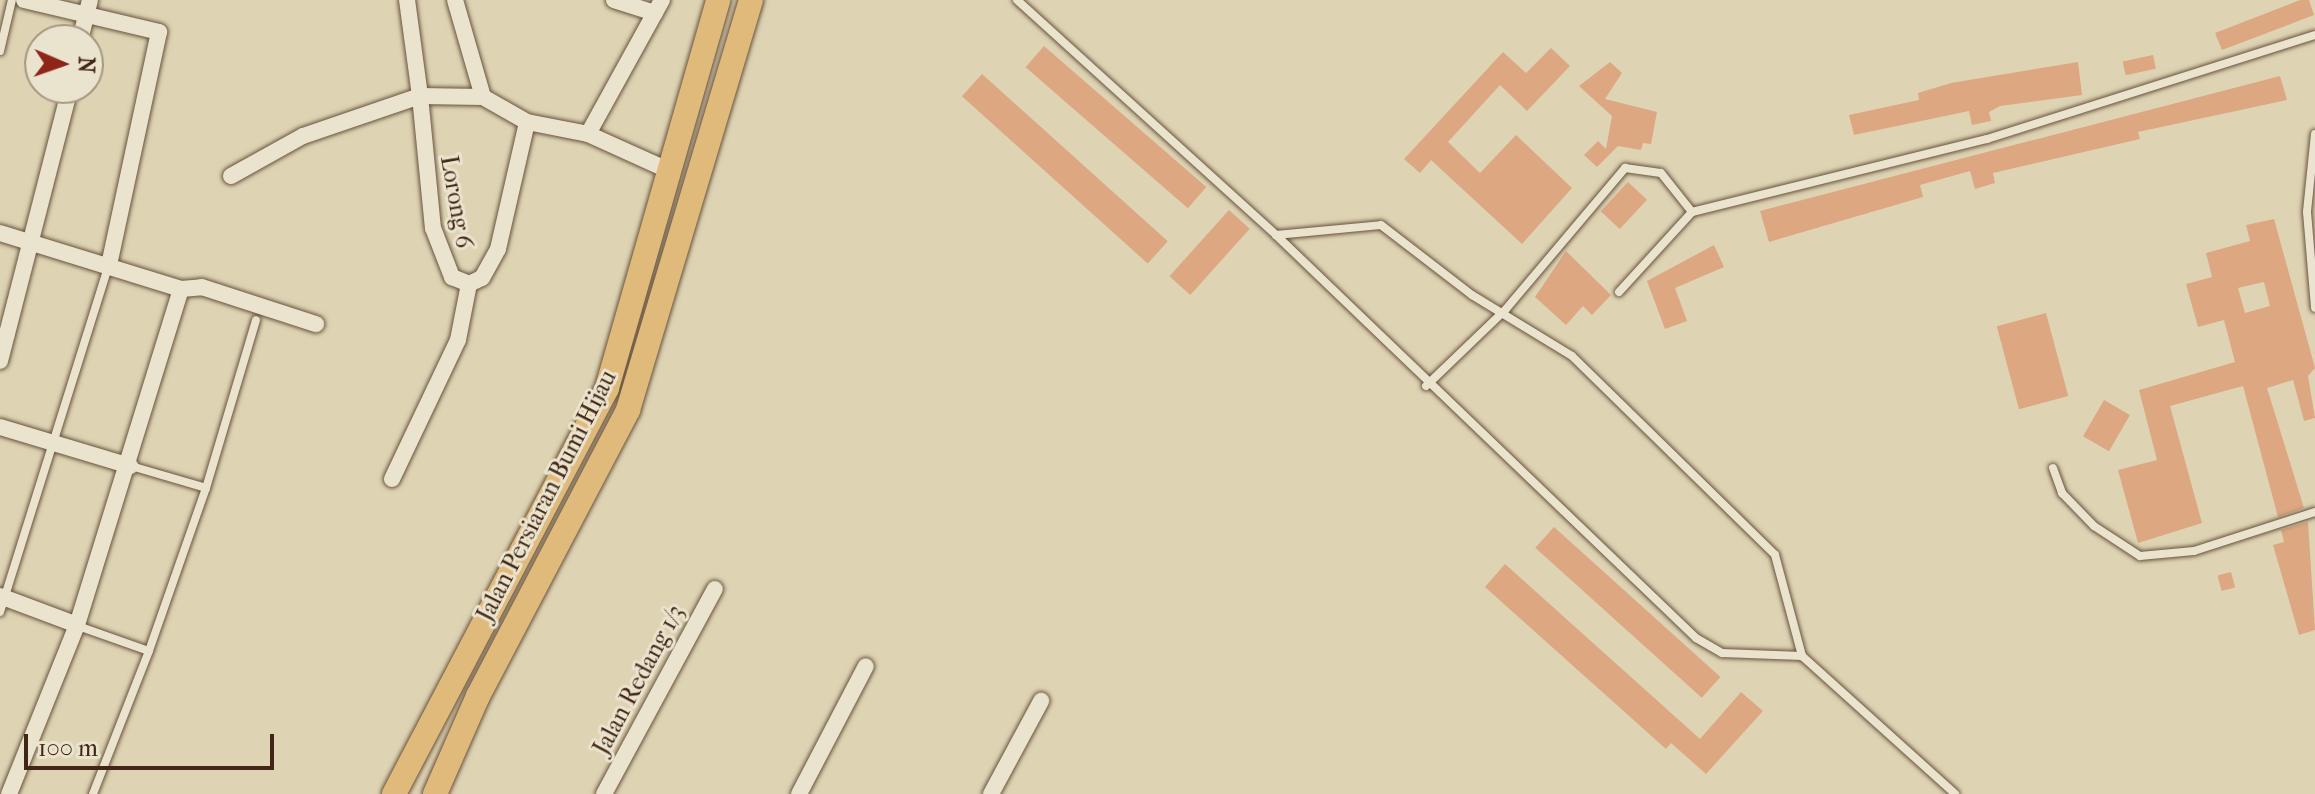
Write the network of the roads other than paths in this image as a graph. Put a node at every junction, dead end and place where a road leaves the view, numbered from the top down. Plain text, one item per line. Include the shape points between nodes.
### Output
1 (12, 0) edge
2 (24, 0) edge
3 (407, 0) edge
4 (455, 0) edge
5 (614, 0) edge
6 (718, 0) edge
7 (751, 0) edge
8 (1017, 0) edge
9 (659, 6) edge
10 (88, 7) edge
11 (2315, 35) edge
12 (0, 51) edge
13 (420, 96) junction
14 (483, 97) junction
15 (66, 104) edge
16 (527, 122) junction
17 (588, 134) junction
18 (2315, 134) edge
19 (672, 172) junction
20 (231, 176) dead end
21 (1692, 212) junction
22 (0, 233) edge
23 (1276, 235) junction
24 (35, 244) junction
25 (109, 266) junction
26 (469, 284) junction
27 (181, 289) junction
28 (1619, 292) dead end
29 (2315, 308) edge
30 (1506, 309) junction
31 (256, 320) dead end
32 (316, 324) dead end
33 (0, 361) edge
34 (1426, 386) junction
35 (0, 427) edge
36 (57, 444) junction
37 (130, 466) junction
38 (2053, 468) dead end
39 (392, 479) dead end
40 (206, 488) junction
41 (2315, 512) edge
42 (715, 589) dead end
43 (2, 602) edge
44 (77, 625) junction
45 (149, 651) junction
46 (1802, 656) junction
47 (866, 666) dead end
48 (1041, 701) dead end
49 (428, 731) junction
50 (9, 794) edge
51 (93, 794) edge
52 (394, 794) edge
53 (406, 794) edge
54 (435, 794) edge
55 (604, 794) edge
56 (799, 794) edge
57 (991, 794) edge
58 (1955, 794) edge

1 - 12 lane
2 - 10 street
3 - 13 street, Lorong 6
4 - 14 street
5 - 9 street
6 - 19 main road, Jalan Persiaran Bumi Hijau
7 - 54 main road, Jalan Persiaran Bumi Hijau via 628,410
8 - 23 lane
9 - 17 street
10 - 25 street via 159,32 161,44
11 - 21 lane via 1987,139
13 - 14 street
13 - 20 street via 303,136
13 - 26 street, Lorong 6 via 439,252 452,277
14 - 16 street
15 - 24 street
16 - 17 street
16 - 26 street, Lorong 6 via 498,249 482,278
17 - 19 street
18 - 29 lane via 2307,212
19 - 49 main road, Jalan Persiaran Bumi Hijau via 607,388
21 - 28 lane
21 - 30 lane via 1661,173 1625,168
22 - 24 street
23 - 30 lane via 1381,225 1472,295
23 - 34 lane
24 - 25 street
24 - 33 street
25 - 27 street
25 - 36 lane
26 - 39 street via 458,340
27 - 32 street via 202,287
27 - 37 street
30 - 34 lane
30 - 46 lane via 1572,356 1775,555
31 - 40 lane
34 - 46 lane via 1696,638 1722,653
35 - 36 street
36 - 37 street
36 - 43 lane
37 - 40 lane
37 - 44 street
38 - 41 lane via 2062,493 2133,555 2194,551
40 - 45 lane
42 - 55 street, Jalan Redang 1/3
43 - 44 street
44 - 45 lane
44 - 50 street
45 - 51 lane
46 - 58 lane
47 - 56 street
48 - 57 street
49 - 52 main road, Jalan Persiaran Bumi Hijau
49 - 53 main road

